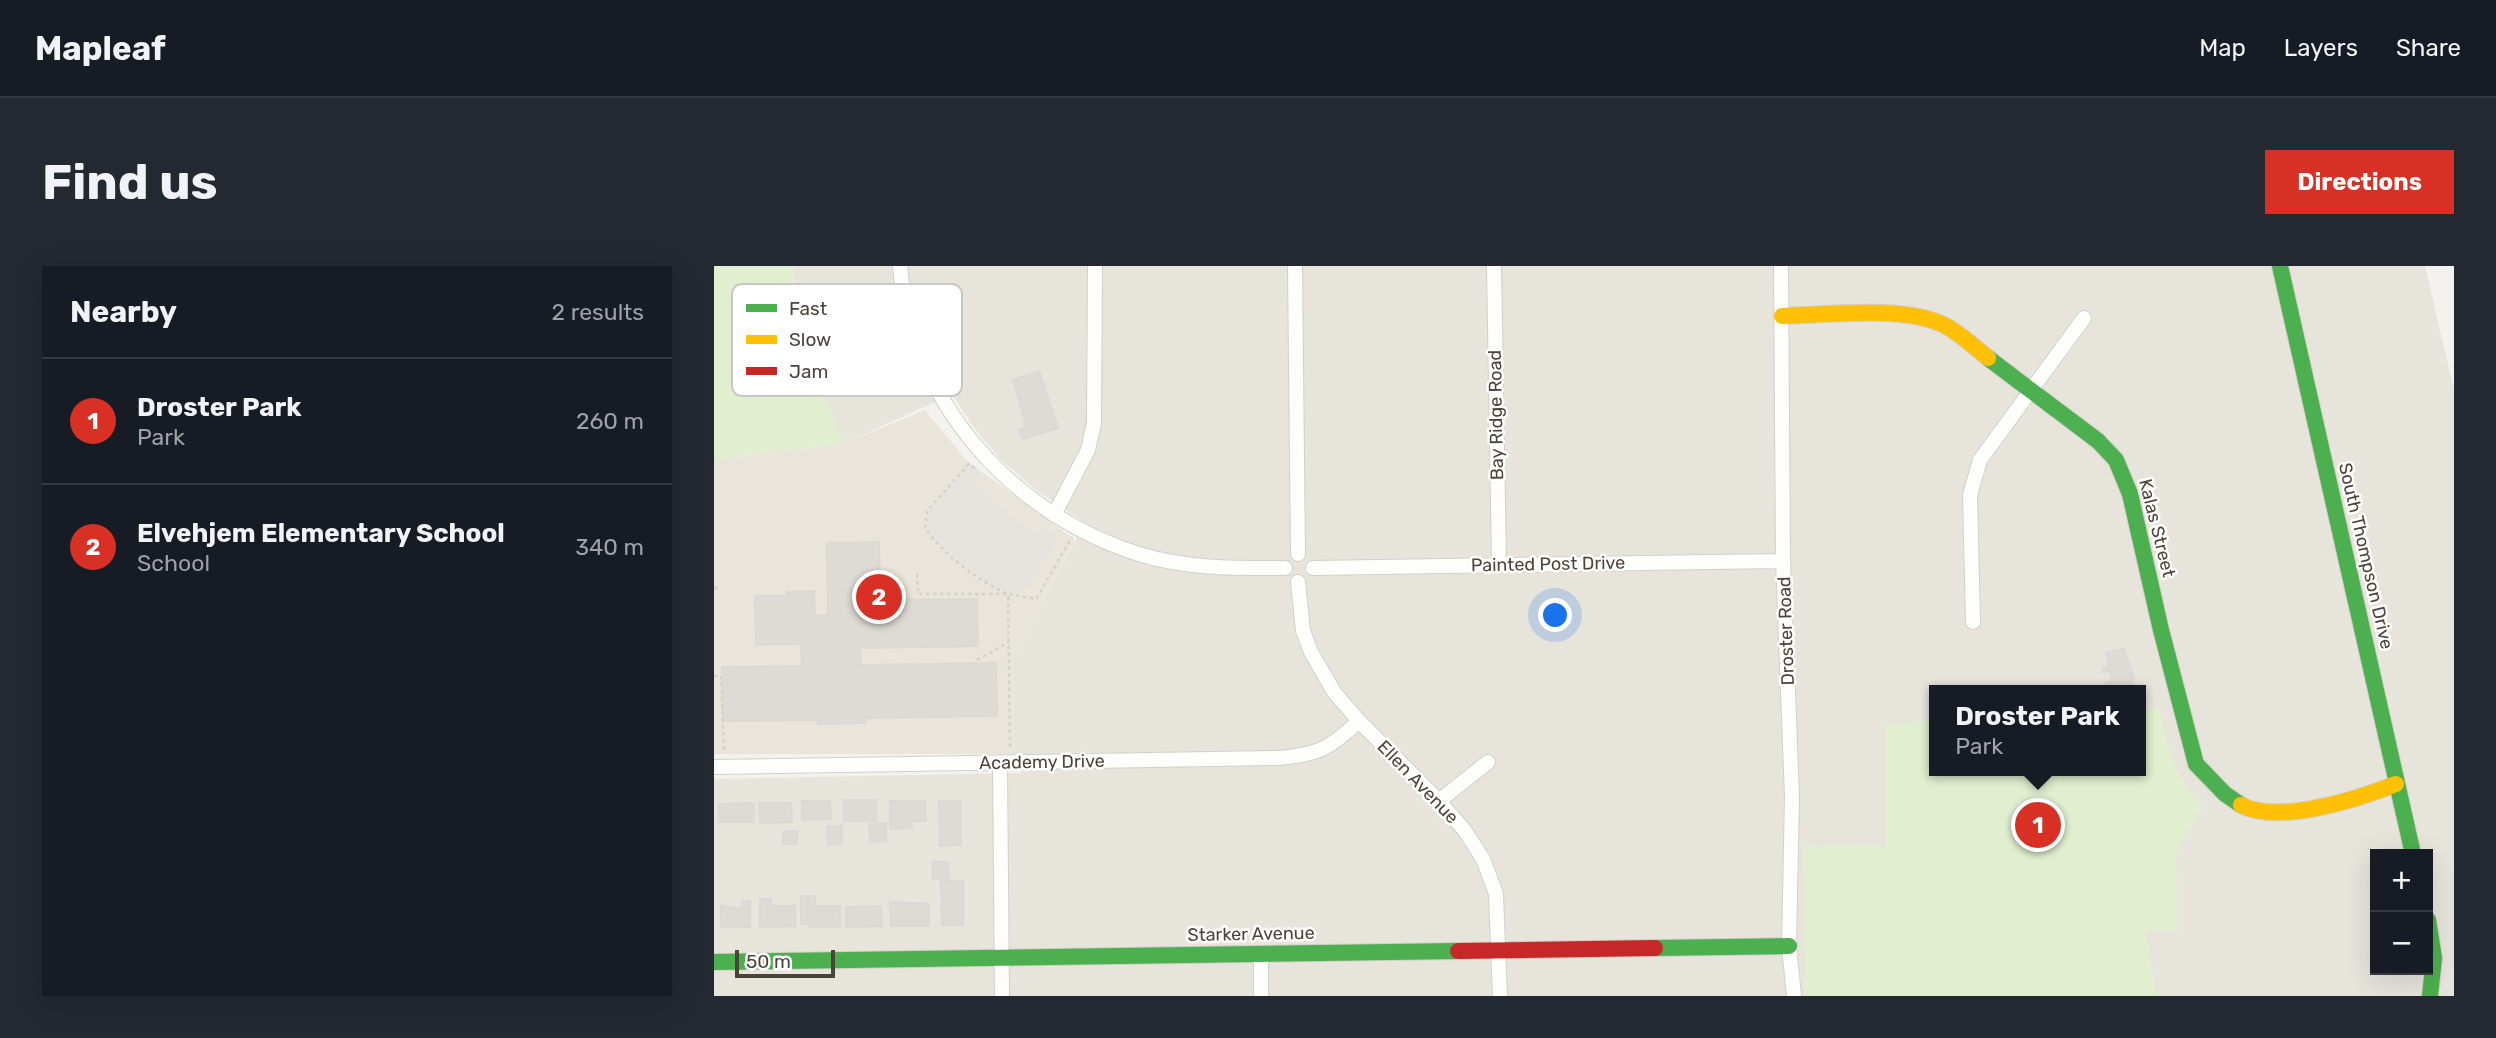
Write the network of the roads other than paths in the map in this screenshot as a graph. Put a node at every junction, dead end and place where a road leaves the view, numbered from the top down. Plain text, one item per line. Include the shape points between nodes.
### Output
1 (900, 266) edge
2 (1095, 266) edge
3 (1295, 266) edge
4 (1494, 266) edge
5 (1781, 266) edge
6 (2280, 266) edge
7 (901, 284) edge
8 (1782, 316) junction
9 (2084, 318) dead end
10 (2029, 391) junction
11 (942, 396) edge
12 (1054, 515) junction
13 (1298, 554) junction
14 (1783, 561) junction
15 (1499, 563) junction
16 (1285, 568) junction
17 (1313, 568) junction
18 (1298, 582) junction
19 (1973, 622) dead end
20 (1359, 721) junction
21 (1000, 762) junction
22 (1488, 762) dead end
23 (719, 767) edge
24 (2396, 784) junction
25 (1439, 801) junction
26 (2412, 849) edge
27 (1789, 946) junction
28 (2433, 946) edge
29 (1499, 949) junction
30 (1261, 953) junction
31 (1002, 957) junction
32 (714, 962) edge
33 (1002, 996) edge
34 (1262, 996) edge
35 (1500, 996) edge
36 (1794, 996) edge
37 (2430, 996) edge

1 - 7 street
2 - 12 street via 1094,423 1088,450
3 - 13 street
4 - 15 street, Bay Ridge Road
5 - 8 street, Droster Road
6 - 24 street, South Thompson Drive
8 - 10 street, Kalas Street via 1933,319
8 - 14 street, Droster Road
9 - 10 street
10 - 19 street via 1987,447 1970,495
10 - 24 street, Kalas Street via 2098,441 2120,467 2196,764 2209,779 2249,808 2280,813 2369,796
11 - 12 street via 982,456
12 - 16 street via 1143,555 1224,569
13 - 16 street via 1290,557
13 - 17 street via 1307,556
14 - 15 street, Painted Post Drive
14 - 27 street, Droster Road via 1792,797
15 - 17 street, Painted Post Drive
16 - 18 street via 1287,576
17 - 18 street via 1310,576
18 - 20 street, Ellen Avenue via 1303,631 1311,652 1334,692
20 - 21 street, Academy Drive via 1333,743 1307,755
20 - 25 street, Ellen Avenue
21 - 23 street, Academy Drive
21 - 31 street
22 - 25 street
24 - 26 street, South Thompson Drive
25 - 29 street, Ellen Avenue via 1465,831 1491,877
27 - 29 street, Starker Avenue
27 - 36 street, Droster Road
28 - 37 street
29 - 30 street, Starker Avenue
29 - 35 street, Ellen Avenue
30 - 31 street, Starker Avenue
30 - 34 street
31 - 32 street, Starker Avenue
31 - 33 street

